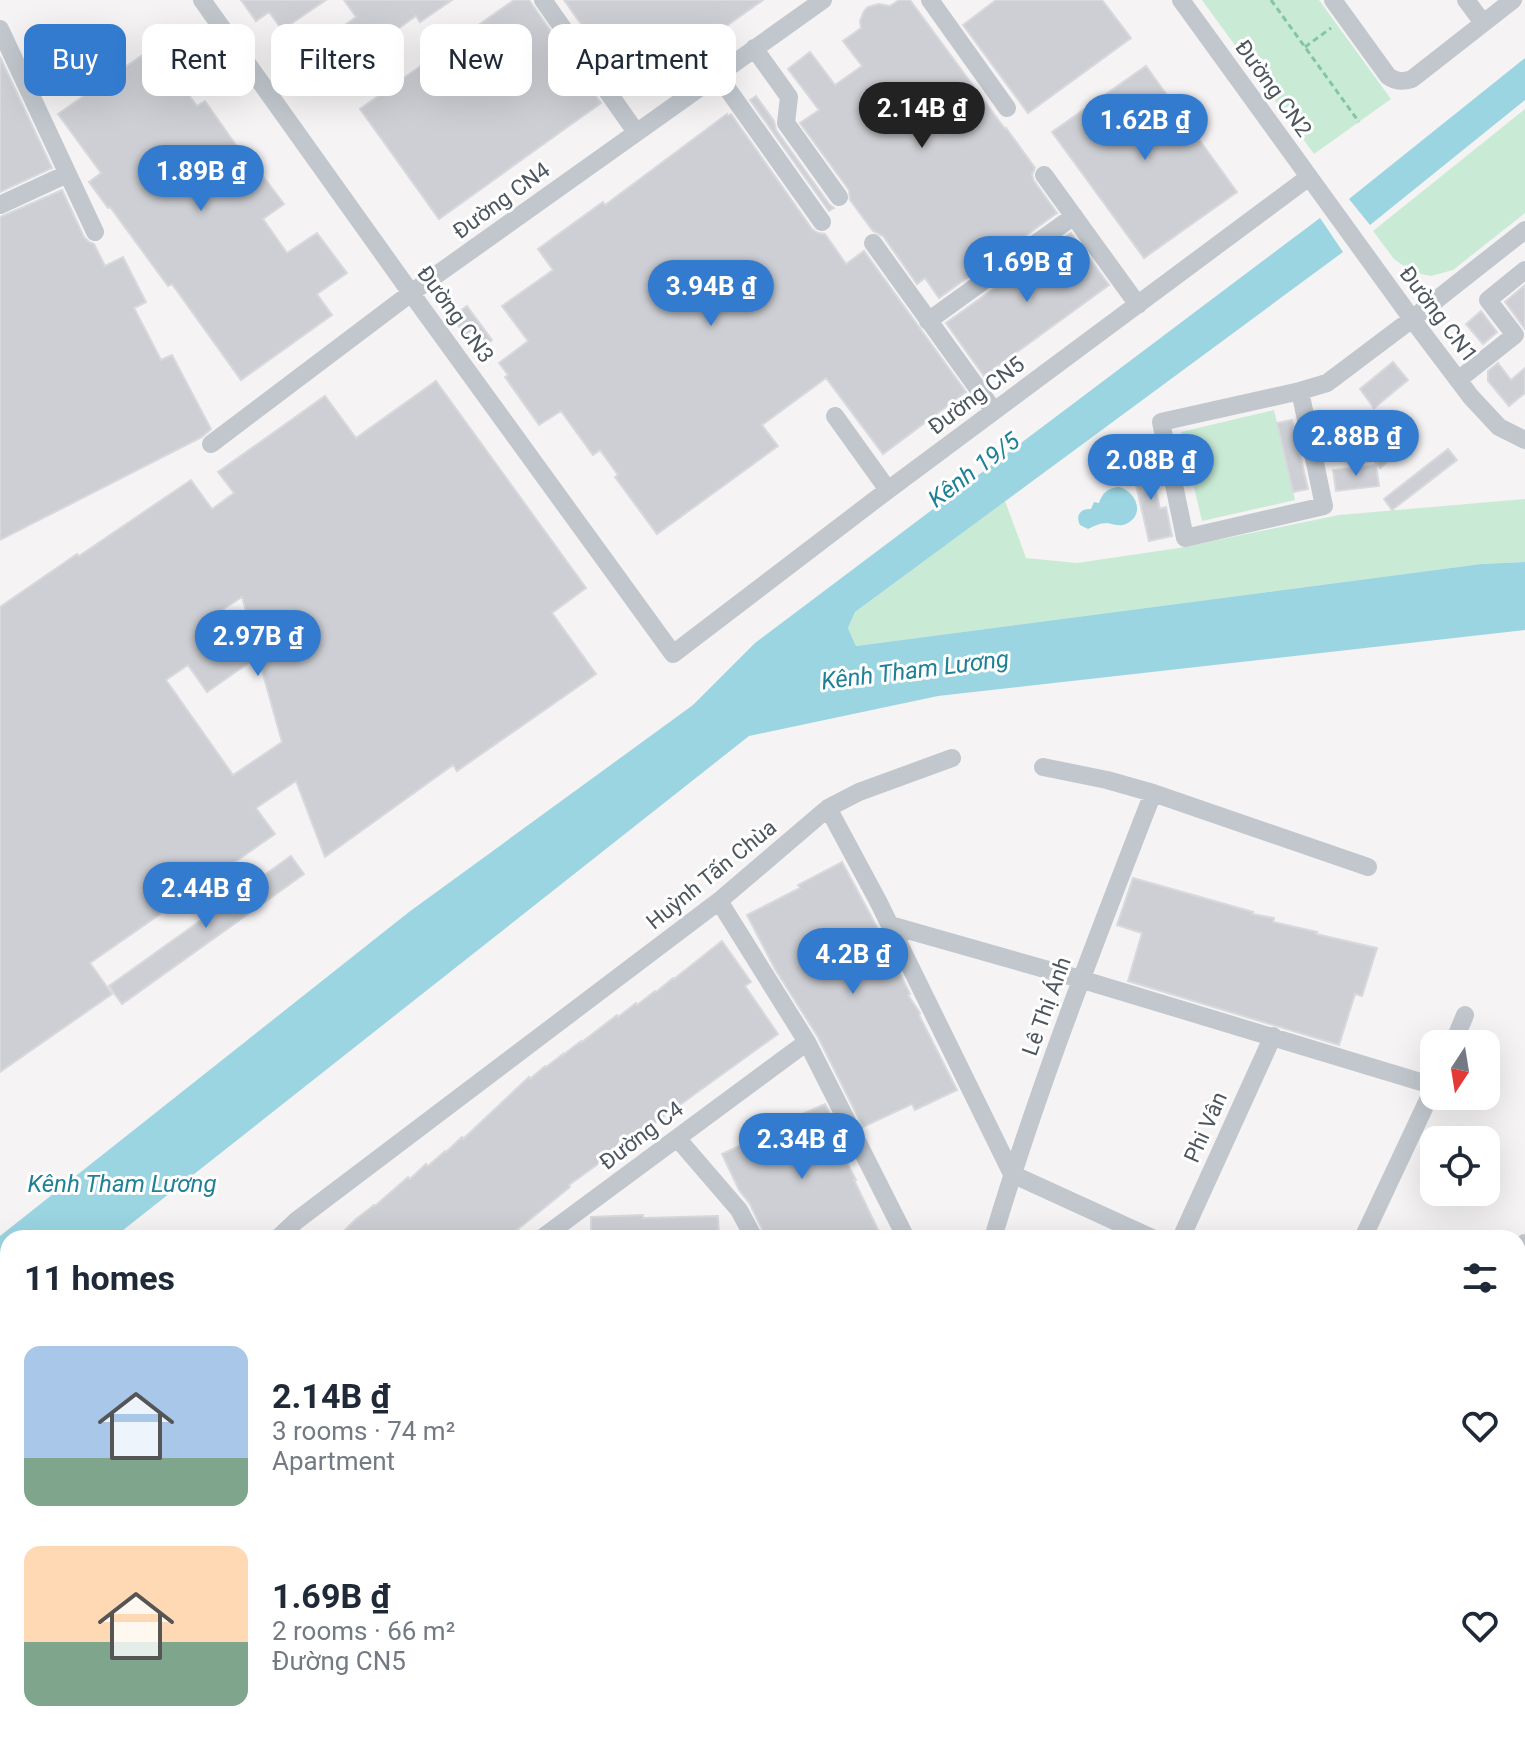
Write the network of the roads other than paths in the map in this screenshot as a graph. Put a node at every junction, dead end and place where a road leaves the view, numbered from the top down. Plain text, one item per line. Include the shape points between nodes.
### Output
1 (202, 0) edge
2 (543, 0) edge
3 (930, 0) edge
4 (1181, 0) edge
5 (1466, 0) edge
6 (1513, 0) edge
7 (815, 2) edge
8 (1342, 3) edge
9 (1483, 23) junction
10 (0, 29) edge
11 (754, 48) junction
12 (736, 61) edge
13 (686, 96) edge
14 (733, 96) edge
15 (1007, 108) dead end
16 (636, 132) junction
17 (67, 174) junction
18 (1044, 175) dead end
19 (1309, 177) junction
20 (839, 197) dead end
21 (1328, 204) joint
22 (0, 205) edge
23 (1074, 216) junction
24 (822, 222) dead end
25 (1525, 230) edge
26 (95, 232) dead end
27 (873, 243) dead end
28 (1525, 270) edge
29 (411, 293) junction
30 (1138, 305) junction
31 (1412, 319) junction
32 (928, 321) junction
33 (1520, 341) edge
34 (1458, 380) junction
35 (1300, 391) junction
36 (994, 411) junction
37 (835, 416) dead end
38 (1525, 440) edge
39 (211, 444) dead end
40 (888, 490) junction
41 (673, 654) joint
42 (952, 758) dead end
43 (1043, 767) dead end
44 (1153, 793) junction
45 (828, 808) junction
46 (1368, 867) dead end
47 (719, 901) junction
48 (890, 925) junction
49 (1080, 979) junction
50 (1465, 1015) dead end
51 (1459, 1030) edge
52 (1273, 1036) junction
53 (807, 1042) junction
54 (1420, 1082) edge
55 (1423, 1110) edge
56 (677, 1138) junction
57 (1012, 1174) junction
58 (292, 1230) edge
59 (553, 1230) edge
60 (750, 1230) edge
61 (902, 1230) edge
62 (995, 1230) edge
63 (1134, 1230) edge
64 (1185, 1230) edge
65 (1367, 1230) edge

1 - 29 street, Đường CN3
2 - 16 street
3 - 15 street
4 - 19 street, Đường CN2
5 - 9 street
6 - 9 street
7 - 11 street, Đường CN4
8 - 9 street via 1388,76 1400,81 1412,79
10 - 17 street
11 - 12 street, Đường CN4
11 - 20 street via 789,97 786,123
13 - 16 street, Đường CN4
14 - 24 street
16 - 29 street, Đường CN4
17 - 22 street
17 - 26 street
18 - 23 street
19 - 21 street, Đường CN2
19 - 30 street, Đường CN5
21 - 31 street, Đường CN1
23 - 30 street
23 - 32 street
25 - 31 street
27 - 32 street
28 - 33 street via 1488,300
29 - 39 street, Đường CN4
29 - 41 street, Đường CN3
30 - 36 street, Đường CN5
31 - 34 street, Đường CN1
31 - 35 street via 1327,383
32 - 36 street
33 - 34 street
34 - 38 street, Đường CN1 via 1489,418
35 - 35 street via 1161,422 1185,538 1324,506
36 - 40 street, Đường CN5
37 - 40 street
40 - 41 street, Đường CN5
42 - 45 street, Huỳnh Tấn Chùa
43 - 44 street
44 - 46 street
44 - 49 street, Lê Thị Ánh
45 - 47 street, Huỳnh Tấn Chùa
45 - 48 street
47 - 53 street
47 - 58 street, Huỳnh Tấn Chùa
48 - 49 street
48 - 57 street
49 - 52 street
49 - 57 street, Lê Thị Ánh
50 - 51 street
52 - 54 street
52 - 64 street, Phi Vân
53 - 56 street, Đường C4
53 - 61 street
55 - 65 street
56 - 59 street, Đường C4
56 - 60 street
57 - 62 street, Lê Thị Ánh
57 - 63 street

